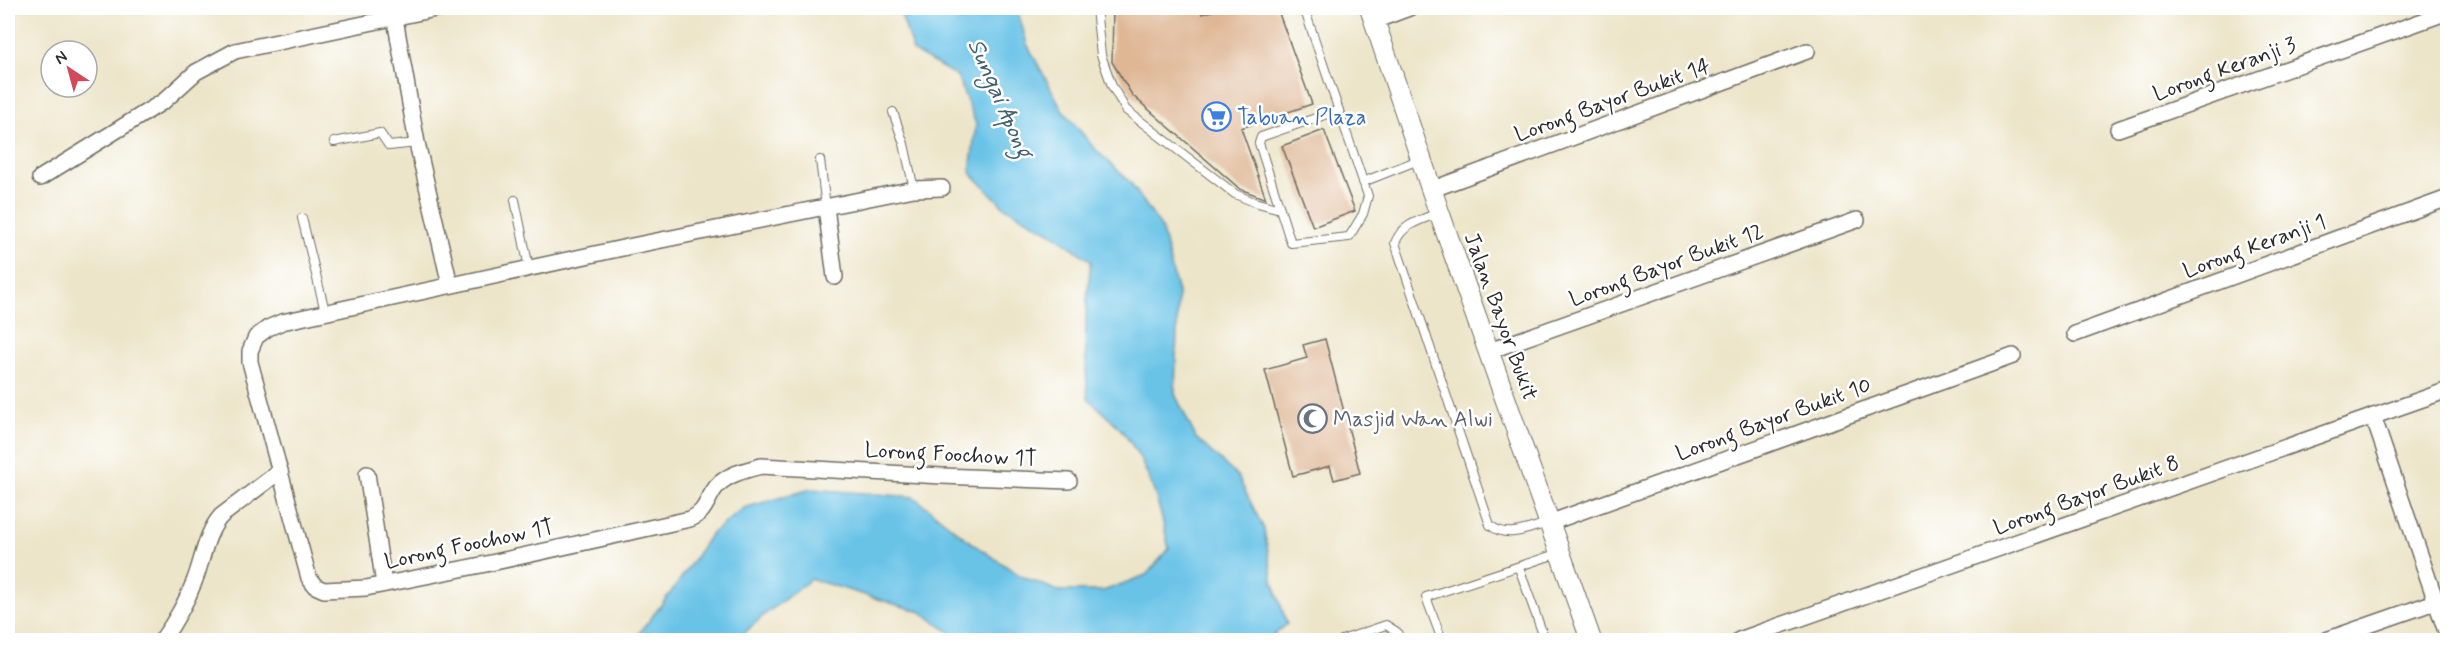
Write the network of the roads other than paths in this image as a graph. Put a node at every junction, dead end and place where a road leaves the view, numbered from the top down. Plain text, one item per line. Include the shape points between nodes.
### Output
1 (440, 8) edge
2 (1096, 8) edge
3 (1304, 8) edge
4 (1409, 8) edge
5 (2448, 12) edge
6 (1372, 14) edge
7 (395, 19) junction
8 (1808, 51) dead end
9 (1339, 110) junction
10 (893, 112) dead end
11 (2118, 129) dead end
12 (334, 141) dead end
13 (417, 143) junction
14 (1422, 159) junction
15 (820, 160) dead end
16 (40, 178) dead end
17 (1363, 182) junction
18 (942, 188) dead end
19 (914, 189) junction
20 (1433, 189) junction
21 (2448, 198) edge
22 (515, 200) dead end
23 (826, 207) junction
24 (1280, 209) junction
25 (1439, 212) junction
26 (302, 218) dead end
27 (1857, 220) dead end
28 (530, 268) junction
29 (835, 277) dead end
30 (450, 285) junction
31 (325, 311) junction
32 (2075, 334) dead end
33 (1489, 351) junction
34 (2013, 356) dead end
35 (2448, 390) edge
36 (2373, 416) junction
37 (280, 471) junction
38 (367, 474) dead end
39 (1069, 481) dead end
40 (1549, 522) junction
41 (1560, 553) junction
42 (1519, 568) junction
43 (384, 584) junction
44 (2435, 602) junction
45 (2448, 637) edge
46 (162, 640) edge
47 (1342, 640) edge
48 (1400, 640) edge
49 (1442, 640) edge
50 (1545, 640) edge
51 (1591, 640) edge
52 (1739, 640) edge
53 (2326, 640) edge

1 - 7 street
2 - 24 lane via 1101,56 1126,110 1235,194
3 - 9 lane
4 - 6 street
5 - 11 street, Lorong Keranji 3
6 - 14 street, Jalan Bayor Bukit
7 - 13 street
7 - 16 street via 235,51 196,72 164,101
8 - 20 street, Lorong Bayor Bukit 14
9 - 17 lane
9 - 24 lane via 1261,136 1259,143
10 - 19 lane
12 - 13 lane via 380,133 389,146
13 - 30 street
14 - 17 lane
14 - 20 street, Jalan Bayor Bukit
15 - 23 lane
17 - 24 lane via 1368,196 1363,214 1349,237 1291,243
18 - 19 street, Lorong Foochow 1T
19 - 23 street, Lorong Foochow 1T
20 - 25 street, Jalan Bayor Bukit
21 - 32 street, Lorong Keranji 1
22 - 28 lane
23 - 28 street, Lorong Foochow 1T
23 - 29 street
25 - 33 street, Jalan Bayor Bukit
25 - 40 lane via 1408,225 1395,243 1490,525 1507,533
26 - 31 lane
27 - 33 street, Lorong Bayor Bukit 12
28 - 30 street, Lorong Foochow 1T
30 - 31 street, Lorong Foochow 1T
31 - 37 street, Lorong Foochow 1T via 268,328 256,337 250,351
33 - 40 street, Jalan Bayor Bukit
34 - 40 street, Lorong Bayor Bukit 10
35 - 36 street, Lorong Bayor Bukit 8
36 - 44 street
36 - 52 street, Lorong Bayor Bukit 8
37 - 43 street, Lorong Foochow 1T via 309,578 315,586 336,591
37 - 46 street via 221,516 210,533 182,610
38 - 43 street
39 - 43 street, Lorong Foochow 1T via 761,466 739,472 718,485 704,510 690,519
40 - 41 street, Jalan Bayor Bukit
41 - 42 lane
41 - 51 street, Jalan Bayor Bukit
42 - 49 lane via 1426,597
42 - 50 lane
44 - 45 street
44 - 53 street
47 - 48 lane via 1386,625 1397,632

